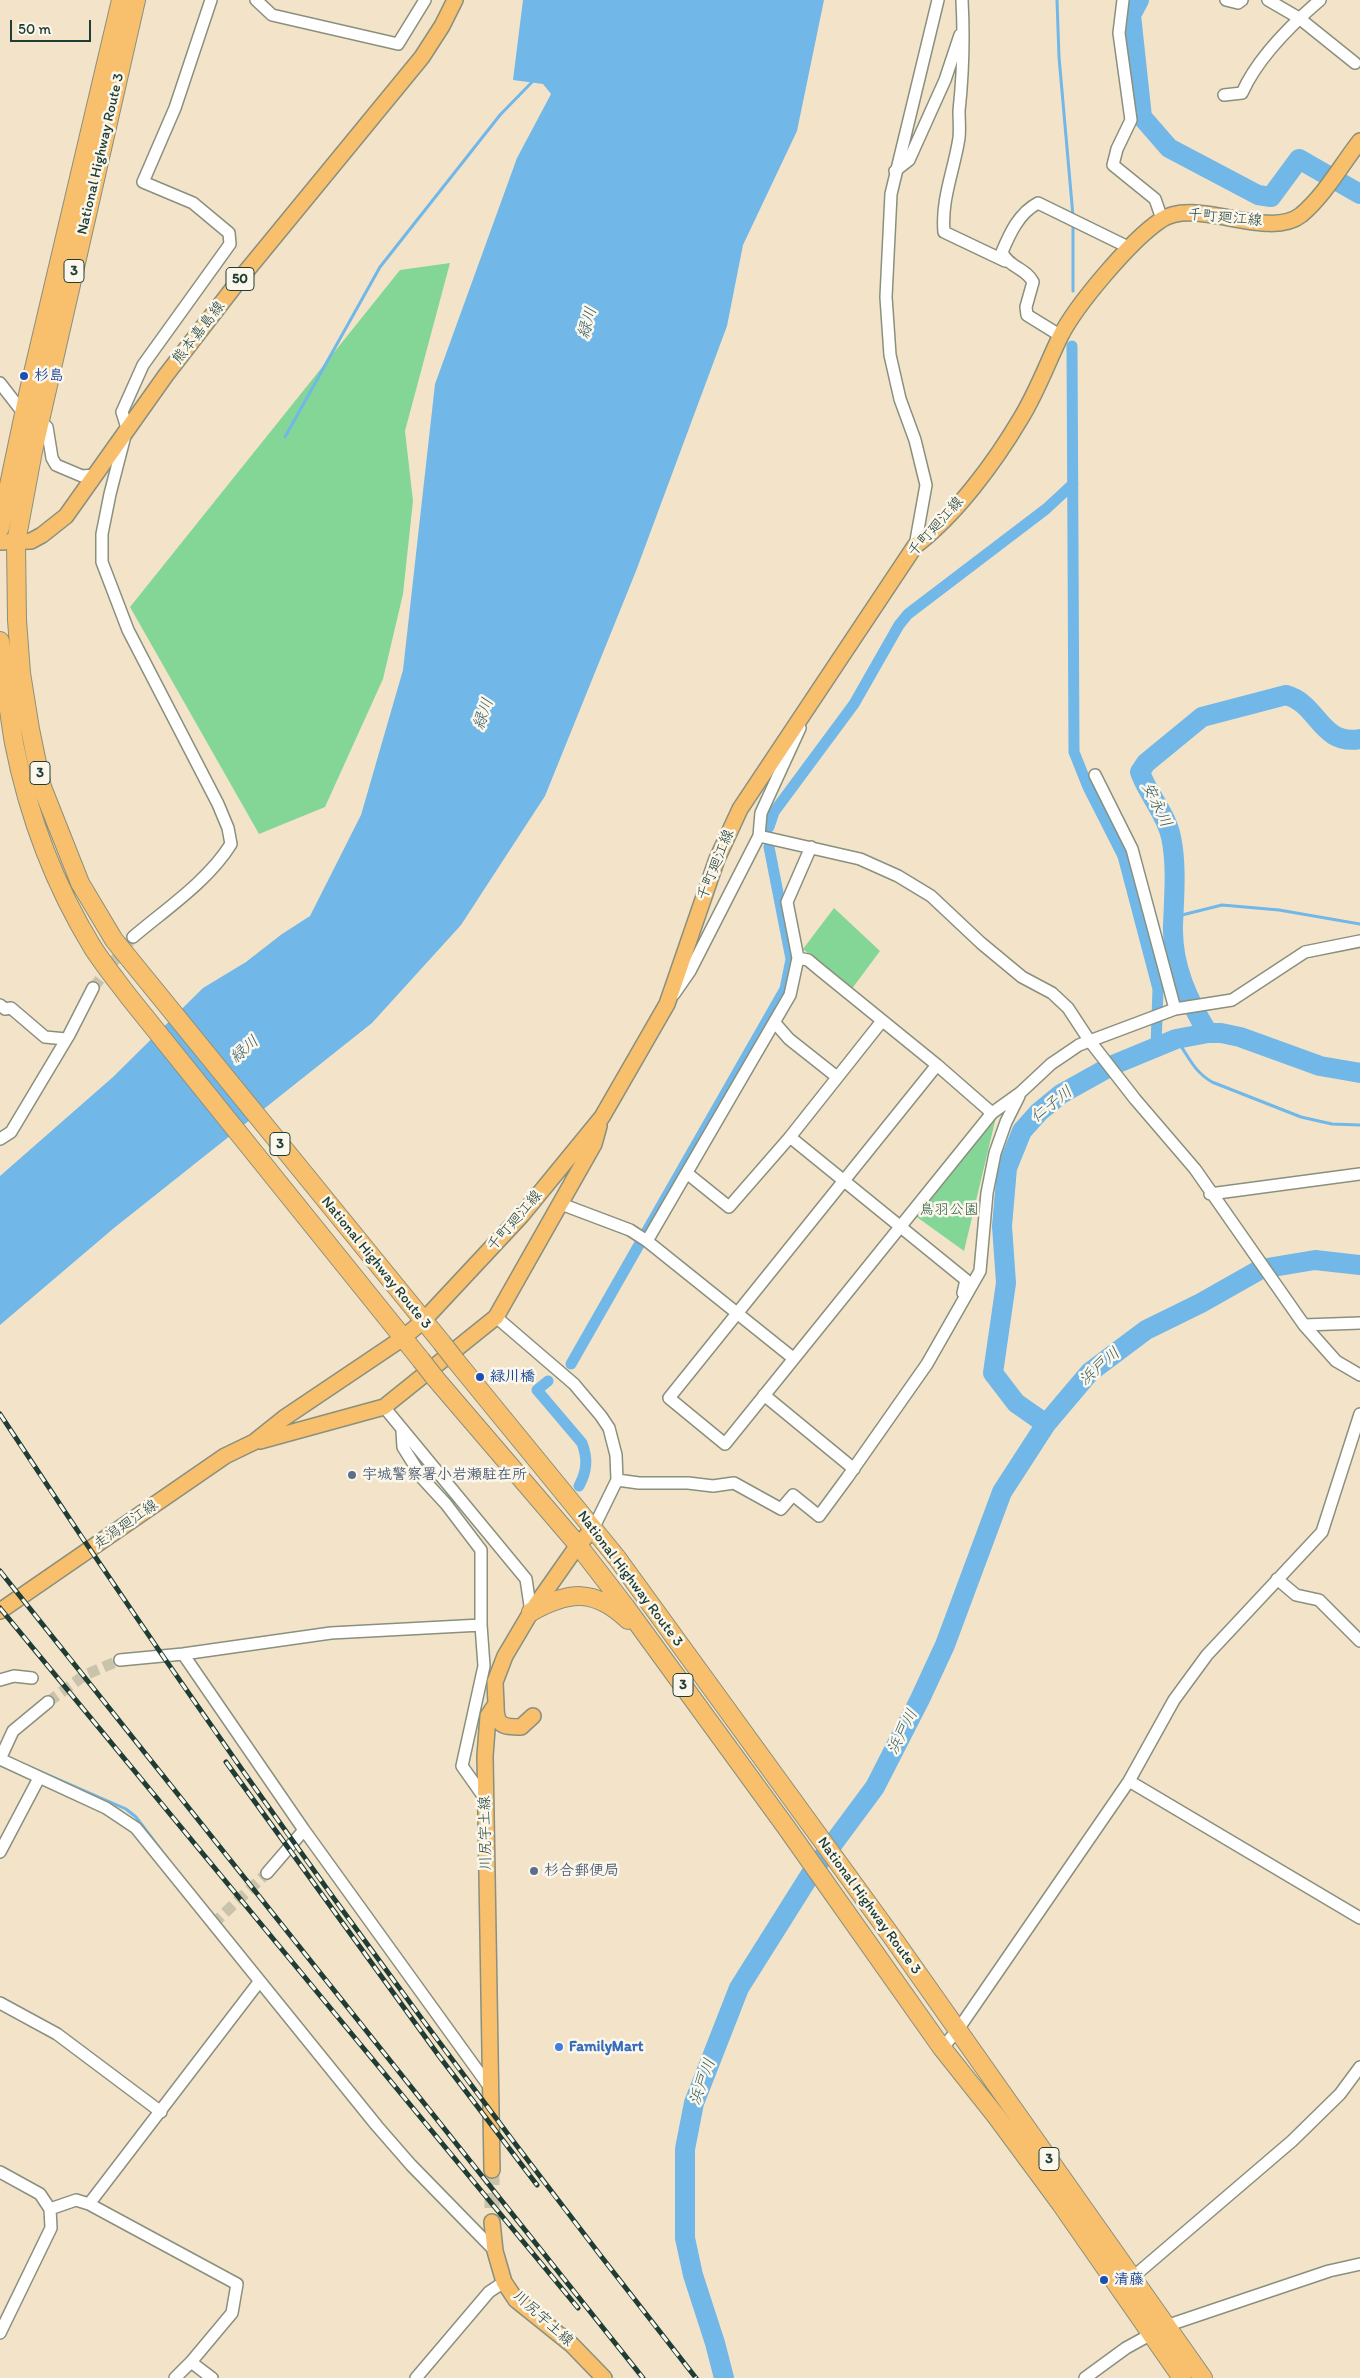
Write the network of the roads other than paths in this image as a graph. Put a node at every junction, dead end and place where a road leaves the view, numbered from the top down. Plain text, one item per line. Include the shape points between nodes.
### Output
1 (121, 0) edge
2 (136, 0) edge
3 (211, 0) edge
4 (256, 0) edge
5 (425, 0) edge
6 (454, 0) edge
7 (938, 0) edge
8 (962, 0) edge
9 (1123, 0) edge
10 (1226, 0) edge
11 (1242, 0) edge
12 (1268, 0) edge
13 (1320, 0) edge
14 (1299, 18) junction
15 (964, 24) junction
16 (1355, 63) dead end
17 (1224, 95) dead end
18 (1360, 141) edge
19 (896, 171) junction
20 (1162, 219) junction
21 (1130, 248) junction
22 (1005, 261) junction
23 (1061, 336) junction
24 (0, 384) edge
25 (24, 414) junction
26 (40, 421) junction
27 (128, 428) junction
28 (95, 475) junction
29 (0, 528) edge
30 (8, 542) edge
31 (915, 546) junction
32 (0, 641) edge
33 (808, 707) junction
34 (7, 738) edge
35 (1095, 775) dead end
36 (759, 836) junction
37 (811, 847) junction
38 (133, 937) tunnel mouth
39 (1360, 941) edge
40 (798, 958) junction
41 (93, 988) tunnel mouth
42 (667, 1004) junction
43 (0, 1005) edge
44 (1175, 1008) junction
45 (882, 1021) junction
46 (775, 1022) junction
47 (66, 1039) junction
48 (1089, 1040) junction
49 (937, 1065) junction
50 (837, 1077) junction
51 (1020, 1093) junction
52 (992, 1113) junction
53 (602, 1117) junction
54 (790, 1137) junction
55 (0, 1139) edge
56 (688, 1174) junction
57 (1360, 1174) edge
58 (843, 1180) junction
59 (1210, 1194) junction
60 (561, 1204) junction
61 (900, 1227) junction
62 (647, 1240) junction
63 (961, 1302) junction
64 (737, 1313) junction
65 (419, 1316) junction
66 (496, 1317) junction
67 (1360, 1323) edge
68 (1304, 1326) junction
69 (398, 1332) junction
70 (793, 1358) junction
71 (1360, 1375) edge
72 (764, 1395) junction
73 (384, 1407) junction
74 (1360, 1414) edge
75 (402, 1431) junction
76 (254, 1442) junction
77 (854, 1469) junction
78 (617, 1480) junction
79 (593, 1529) junction
80 (578, 1545) junction
81 (1278, 1579) junction
82 (0, 1611) edge
83 (531, 1612) junction
84 (480, 1625) junction
85 (650, 1641) junction
86 (1360, 1641) edge
87 (183, 1654) junction
88 (120, 1660) tunnel mouth
89 (32, 1678) dead end
90 (0, 1680) edge
91 (48, 1702) tunnel mouth
92 (496, 1704) junction
93 (533, 1716) dead end
94 (3, 1744) edge
95 (0, 1759) edge
96 (39, 1778) junction
97 (1129, 1781) junction
98 (486, 1800) junction
99 (304, 1830) junction
100 (0, 1852) edge
101 (267, 1873) tunnel mouth
102 (1360, 1918) edge
103 (259, 1982) junction
104 (0, 2003) edge
105 (957, 2031) junction
106 (942, 2048) junction
107 (1360, 2068) edge
108 (491, 2089) junction
109 (161, 2112) junction
110 (492, 2170) tunnel mouth
111 (0, 2172) edge
112 (89, 2204) junction
113 (50, 2209) junction
114 (492, 2222) tunnel mouth
115 (495, 2251) junction
116 (1360, 2264) edge
117 (1133, 2277) junction
118 (504, 2282) junction
119 (1158, 2330) junction
120 (0, 2333) edge
121 (191, 2362) junction
122 (175, 2378) edge
123 (212, 2378) edge
124 (416, 2378) edge
125 (604, 2378) edge
126 (1085, 2378) edge
127 (1182, 2378) edge
128 (1203, 2378) edge

1 - 25 highway, National Highway Route 3 / 3
2 - 26 highway, National Highway Route 3 / 3
3 - 27 street via 175,108 143,182 193,203 229,233 230,244 143,365 122,412
4 - 5 street via 272,14 398,44
6 - 27 main road, 熊本嘉島線 / 50 via 422,57 244,274
7 - 19 street
8 - 15 street
9 - 20 street via 1119,32 1131,120 1116,149 1113,164 1155,199
10 - 11 street via 1238,3
12 - 14 street
13 - 14 street
14 - 16 street
14 - 17 street via 1249,76 1242,93
15 - 19 street via 945,80 909,160
15 - 22 street via 959,135 942,212 944,232
18 - 20 main road, 千町廻江線 via 1322,193 1300,216 1283,223 1195,214 1174,214
19 - 31 street via 891,194 886,297 890,355 926,485
20 - 21 main road, 千町廻江線
21 - 22 street via 1038,203 1028,208 1012,228 1002,252
21 - 23 main road, 千町廻江線 via 1079,306
22 - 23 street via 1029,275 1033,282 1027,315
23 - 31 main road, 千町廻江線 via 1021,419 976,483 931,534
24 - 25 street
25 - 26 street
25 - 29 highway, National Highway Route 3 / 3
26 - 28 street via 47,427 56,465 77,475
26 - 30 highway, National Highway Route 3 / 3
27 - 28 main road, 熊本嘉島線 / 50
27 - 38 street via 108,502 102,534 102,562 128,630 218,804 231,844 224,856 190,889
28 - 30 main road, 熊本嘉島線 / 50 via 66,516 42,536 31,541
30 - 65 highway, National Highway Route 3 / 3 via 21,674 42,787 80,883 114,940
31 - 33 main road, 千町廻江線
32 - 34 highway, National Highway Route 3 / 3
33 - 36 street via 761,814
33 - 42 main road, 千町廻江線 via 740,809 721,848
34 - 69 highway, National Highway Route 3 / 3 via 61,889 93,948
35 - 44 street via 1132,849
36 - 37 street
36 - 42 street via 690,971
37 - 40 street via 787,902
37 - 48 street via 860,859 932,896 1022,977 1052,993 1068,1008
39 - 44 street via 1305,952 1232,1000
40 - 45 street via 808,960
40 - 46 street via 790,995
41 - 47 street
42 - 53 main road, 千町廻江線
43 - 47 street via 5,1009 11,1008 45,1037
44 - 48 street
45 - 49 street
45 - 50 street
46 - 50 street via 789,1039
46 - 56 street
47 - 55 street via 11,1132
48 - 51 street via 1051,1064
48 - 59 street via 1195,1169
49 - 52 street
49 - 58 street
50 - 54 street
51 - 52 street
51 - 63 street via 995,1153 987,1193 980,1271
52 - 61 street
53 - 60 main road, 千町廻江線 via 594,1144
53 - 65 main road, 千町廻江線 via 521,1216
54 - 56 street via 729,1207
54 - 58 street
56 - 62 street
57 - 59 street
58 - 61 street
58 - 64 street
59 - 68 street
60 - 62 street via 630,1230
60 - 66 main road, 千町廻江線
61 - 63 street via 966,1280
61 - 70 street
62 - 64 street
63 - 77 street via 927,1364
64 - 70 street
64 - 72 street via 669,1398 725,1444
65 - 69 main road, 走潟廻江線
65 - 79 highway, National Highway Route 3 / 3, bridge
66 - 73 main road, 走潟廻江線
66 - 78 street via 574,1384 601,1416 609,1428 616,1455
67 - 68 street
68 - 71 street via 1336,1361
69 - 76 main road, 走潟廻江線
69 - 80 highway, National Highway Route 3 / 3, bridge
70 - 72 street
72 - 77 street
73 - 75 street
73 - 76 main road, 走潟廻江線
74 - 81 street via 1322,1532
75 - 83 street via 526,1579
75 - 84 street via 402,1447 423,1479 481,1550
76 - 82 main road, 走潟廻江線 via 225,1456
77 - 78 street via 819,1516 793,1495 781,1509 734,1483 713,1486
78 - 79 street
79 - 80 main road, 川尻宇土線
79 - 105 highway, National Highway Route 3 / 3 via 895,1941
80 - 83 main road, 川尻宇土線
80 - 85 highway, National Highway Route 3 / 3
81 - 86 street via 1296,1595 1319,1600
81 - 97 street via 1204,1658 1174,1700
83 - 85 highway via 564,1596 587,1597 604,1602 622,1614
83 - 92 main road, 川尻宇土線 via 498,1673
84 - 87 street via 331,1633
84 - 98 street via 484,1666 462,1766
85 - 106 highway, National Highway Route 3 / 3
87 - 88 street
87 - 99 street
89 - 90 street via 14,1676
91 - 94 street via 13,1731
92 - 93 main road via 498,1721 506,1727 521,1727
92 - 98 main road, 川尻宇土線 via 488,1716
94 - 95 street
95 - 96 street
96 - 100 street
96 - 103 street via 106,1808 136,1828
97 - 102 street
97 - 105 street
98 - 108 main road, 川尻宇土線
99 - 101 street
99 - 108 street
103 - 109 street
103 - 115 street via 394,2146
104 - 109 street via 57,2034
105 - 106 street
105 - 117 highway, National Highway Route 3 / 3
106 - 119 highway, National Highway Route 3 / 3
107 - 117 street via 1340,2094 1292,2141
108 - 110 main road, 川尻宇土線
109 - 112 street
111 - 113 street via 40,2194
112 - 113 street via 76,2200
112 - 121 street via 237,2284 232,2313
113 - 120 street via 50,2228
114 - 115 main road, 川尻宇土線
115 - 118 main road, 川尻宇土線
116 - 119 street via 1328,2271
117 - 119 highway, National Highway Route 3 / 3
118 - 124 street via 489,2292
118 - 125 main road, 川尻宇土線 via 516,2300 572,2345
119 - 126 street
119 - 127 highway, National Highway Route 3 / 3
119 - 128 highway, National Highway Route 3 / 3
121 - 122 street
121 - 123 street

